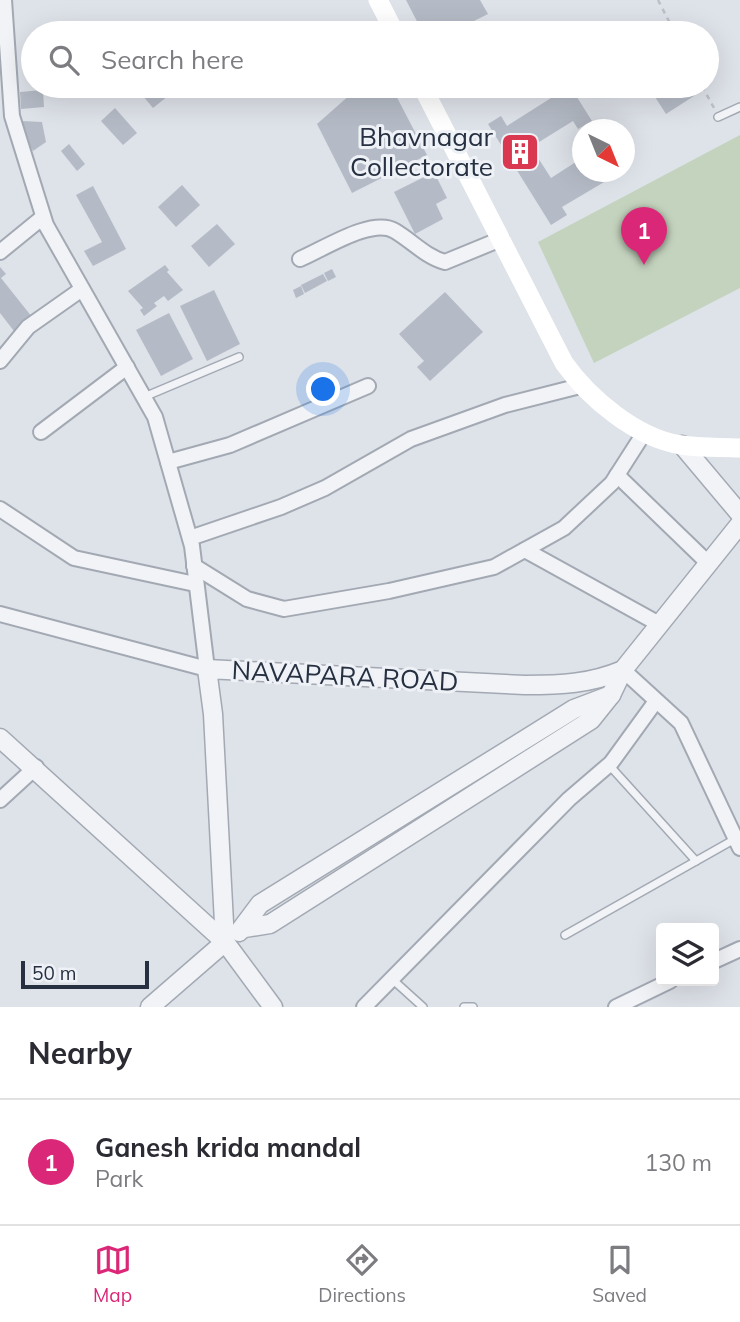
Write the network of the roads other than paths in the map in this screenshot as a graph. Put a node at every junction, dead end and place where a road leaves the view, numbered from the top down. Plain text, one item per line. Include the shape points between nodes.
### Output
1 (4, 0) edge
2 (378, 0) edge
3 (389, 21) edge
4 (428, 98) edge
5 (740, 107) edge
6 (718, 117) road end
7 (43, 217) junction
8 (501, 239) junction
9 (0, 252) edge
10 (300, 259) dead end
11 (82, 289) junction
12 (239, 357) dead end
13 (0, 361) edge
14 (127, 368) junction
15 (368, 386) dead end
16 (580, 386) junction
17 (144, 397) junction
18 (41, 432) dead end
19 (644, 433) junction
20 (682, 445) junction
21 (740, 448) edge
22 (168, 462) junction
23 (617, 475) junction
24 (0, 509) edge
25 (740, 514) edge
26 (740, 524) edge
27 (190, 538) junction
28 (524, 550) junction
29 (708, 563) junction
30 (194, 566) junction
31 (195, 584) junction
32 (0, 614) edge
33 (659, 624) junction
34 (207, 669) junction
35 (622, 670) junction
36 (656, 701) junction
37 (0, 737) edge
38 (609, 765) junction
39 (36, 767) junction
40 (0, 800) edge
41 (738, 843) edge
42 (696, 861) junction
43 (565, 935) dead end
44 (225, 942) junction
45 (740, 949) edge
46 (719, 959) edge
47 (392, 979) junction
48 (659, 986) edge
49 (150, 1007) edge
50 (273, 1007) edge
51 (364, 1007) edge
52 (423, 1007) edge
53 (464, 1007) edge
54 (472, 1007) edge
55 (615, 1007) edge

1 - 7 street via 12,116
2 - 3 main road
4 - 8 main road
5 - 6 lane
7 - 9 street
7 - 11 street
8 - 10 street via 445,262 389,228 374,226
8 - 16 main road
11 - 13 street via 28,327
11 - 14 street
12 - 17 lane
14 - 17 street
14 - 18 street
15 - 22 street via 230,444
16 - 19 main road
16 - 27 street via 505,405 411,439 325,488
17 - 22 street via 155,416
19 - 20 main road
19 - 23 street
20 - 21 main road
20 - 25 street
22 - 27 street
23 - 28 street via 564,528
23 - 29 street
24 - 31 street via 74,558
26 - 29 street
27 - 30 street
28 - 30 street via 494,566 284,609 247,599
28 - 33 street
29 - 33 street
30 - 31 street
31 - 34 street
32 - 34 street
33 - 35 street
34 - 35 street, NAVAPARA ROAD via 525,685 572,685
34 - 44 street, NAVAPARA ROAD
35 - 36 street
35 - 44 street via 611,695 591,720 270,924 244,928
36 - 38 street
36 - 41 street via 681,723
37 - 39 street
38 - 42 lane
38 - 47 street via 569,799
39 - 40 street
39 - 44 street
41 - 42 lane
42 - 43 lane
44 - 49 street
44 - 50 street
45 - 46 street
47 - 51 street
47 - 52 lane
48 - 55 street
53 - 54 lane

